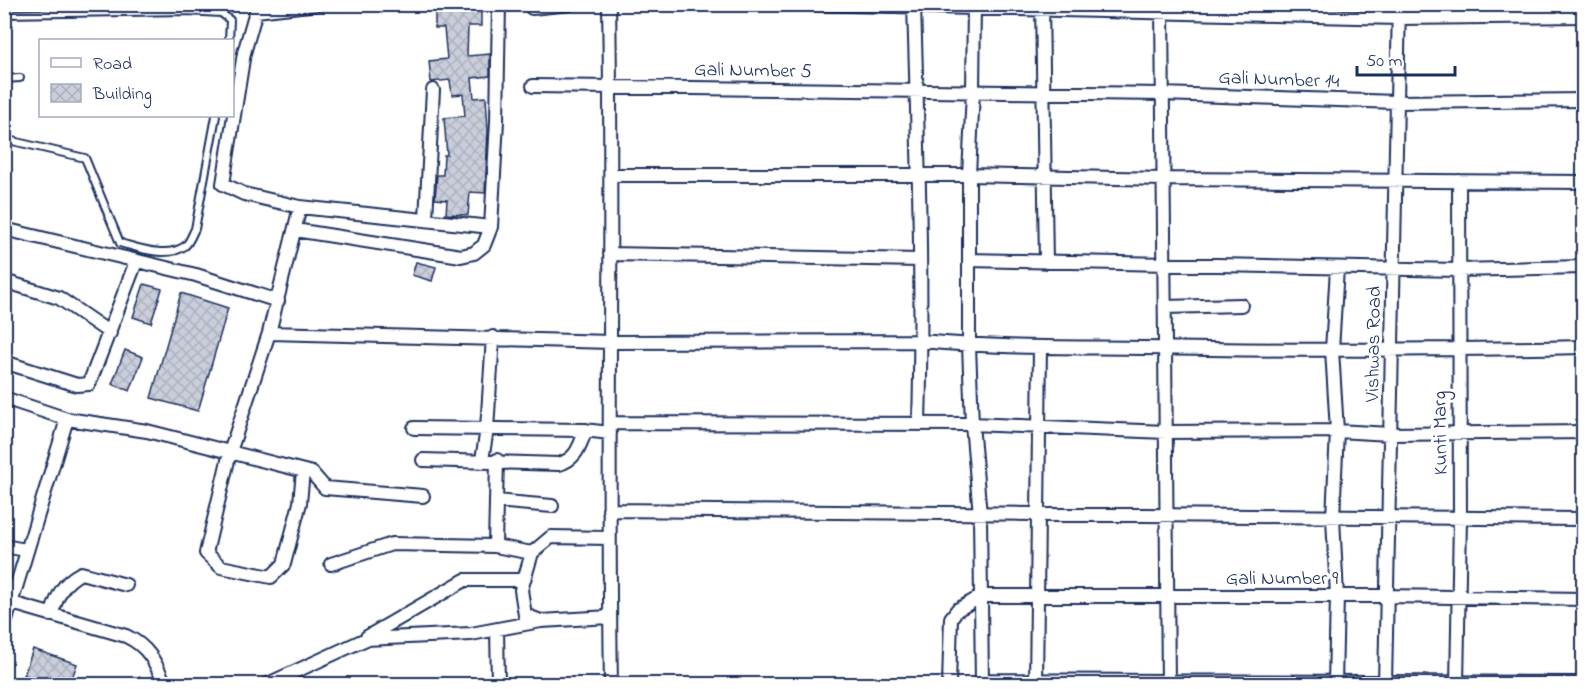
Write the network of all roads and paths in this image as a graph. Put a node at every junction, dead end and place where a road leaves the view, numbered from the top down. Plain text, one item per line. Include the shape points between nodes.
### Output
1 (318, 4) edge
2 (498, 4) edge
3 (570, 4) edge
4 (609, 4) edge
5 (809, 4) edge
6 (1399, 4) edge
7 (914, 6) edge
8 (974, 7) edge
9 (1042, 7) edge
10 (253, 8) edge
11 (532, 8) dead end
12 (1162, 9) edge
13 (4, 14) edge
14 (1584, 16) edge
15 (1399, 18) junction
16 (229, 39) edge
17 (20, 78) dead end
18 (4, 79) edge
19 (533, 86) dead end
20 (610, 86) junction
21 (433, 90) dead end
22 (918, 90) junction
23 (974, 91) junction
24 (1043, 92) junction
25 (1163, 94) junction
26 (1584, 100) edge
27 (1397, 102) junction
28 (234, 115) edge
29 (216, 117) edge
30 (234, 117) edge
31 (4, 138) edge
32 (612, 175) junction
33 (919, 175) junction
34 (969, 175) junction
35 (1046, 177) junction
36 (1164, 179) junction
37 (1395, 181) junction
38 (1459, 181) junction
39 (1584, 182) edge
40 (300, 207) junction
41 (426, 218) junction
42 (491, 226) junction
43 (4, 229) edge
44 (295, 230) junction
45 (610, 254) junction
46 (920, 260) junction
47 (969, 260) junction
48 (136, 262) junction
49 (1046, 262) junction
50 (1164, 265) junction
51 (1584, 267) edge
52 (1337, 268) junction
53 (1393, 269) junction
54 (1458, 270) junction
55 (4, 281) edge
56 (278, 301) junction
57 (1241, 305) dead end
58 (1165, 307) junction
59 (110, 333) junction
60 (269, 333) junction
61 (493, 337) junction
62 (921, 341) junction
63 (611, 342) junction
64 (969, 346) junction
65 (1040, 347) junction
66 (1584, 347) edge
67 (1165, 349) junction
68 (1332, 350) junction
69 (1458, 350) junction
70 (1392, 351) junction
71 (4, 362) edge
72 (4, 398) edge
73 (67, 419) junction
74 (919, 423) junction
75 (972, 424) junction
76 (1039, 426) junction
77 (414, 428) dead end
78 (610, 428) junction
79 (487, 429) junction
80 (586, 430) junction
81 (1337, 431) junction
82 (1166, 432) junction
83 (1458, 432) junction
84 (1584, 432) edge
85 (1390, 435) junction
86 (230, 452) junction
87 (423, 460) dead end
88 (482, 460) junction
89 (497, 460) junction
90 (303, 471) junction
91 (423, 496) dead end
92 (496, 501) junction
93 (552, 506) dead end
94 (609, 510) junction
95 (980, 515) junction
96 (1037, 515) junction
97 (1166, 516) junction
98 (1333, 518) junction
99 (1388, 519) junction
100 (1460, 519) junction
101 (1584, 519) edge
102 (609, 538) junction
103 (4, 546) edge
104 (495, 546) junction
105 (26, 550) junction
106 (532, 553) junction
107 (331, 564) dead end
108 (524, 580) junction
109 (126, 585) dead end
110 (981, 596) junction
111 (1037, 596) junction
112 (1337, 596) junction
113 (1387, 596) junction
114 (1167, 597) junction
115 (1456, 597) junction
116 (1584, 599) edge
117 (12, 603) junction
118 (51, 615) junction
119 (610, 616) junction
120 (541, 621) junction
121 (4, 627) edge
122 (497, 629) junction
123 (360, 641) junction
124 (982, 682) edge
125 (1036, 683) edge
126 (1168, 683) edge
127 (1335, 683) edge
128 (1385, 683) edge
129 (1457, 683) edge
130 (1584, 683) edge
131 (165, 684) edge
132 (268, 684) edge
133 (498, 684) edge
134 (611, 684) edge
135 (949, 684) edge

1 - 10 street
2 - 42 street
3 - 11 street
4 - 20 street
5 - 7 street
6 - 15 street, Vishwas Road
7 - 8 street
7 - 22 street
8 - 9 street
8 - 23 street
9 - 12 street
9 - 24 street
10 - 28 street
12 - 15 street
12 - 25 street
13 - 16 lane via 221,13 230,20
14 - 15 street
15 - 27 street, Vishwas Road
17 - 18 lane
19 - 20 street, Gali Number 5
20 - 22 street, Gali Number 5
20 - 32 street
21 - 41 street
22 - 23 street, Gali Number 5
22 - 33 street
23 - 24 street, Gali Number 14
23 - 34 street
24 - 25 street, Gali Number 14
24 - 35 street
25 - 27 street, Gali Number 14
25 - 36 street
26 - 27 street, Gali Number 14
27 - 37 street, Vishwas Road
29 - 31 lane via 195,229 186,245 170,252 120,243 85,158
30 - 40 street via 223,184 244,194
32 - 33 street
32 - 45 street
33 - 34 street
33 - 46 street
34 - 35 street
34 - 47 street
35 - 36 street
35 - 49 street
36 - 37 street
36 - 50 street
37 - 38 street
37 - 53 street, Vishwas Road
38 - 39 street
38 - 54 street, Kunti Marg
40 - 41 street
40 - 44 street
41 - 42 street
42 - 44 street via 484,245 461,256
43 - 48 street
44 - 56 street
45 - 46 street
45 - 63 street
46 - 62 street
47 - 49 street
47 - 64 street
48 - 56 street via 196,275
48 - 59 street
49 - 50 street
50 - 52 street
50 - 58 street
51 - 54 street
52 - 53 street
52 - 68 street
53 - 54 street
53 - 70 street, Vishwas Road
54 - 69 street, Kunti Marg
55 - 59 street via 59,298
56 - 60 street
57 - 58 street
58 - 67 street
59 - 71 street via 92,380 84,386
60 - 61 street
60 - 86 street
61 - 63 street
61 - 79 street
62 - 63 street
62 - 64 street
62 - 74 street
63 - 78 street
64 - 65 street
64 - 75 street
65 - 67 street
65 - 76 street
66 - 69 street
67 - 68 street
67 - 82 street
68 - 70 street
68 - 81 street
69 - 70 street
69 - 83 street, Kunti Marg
70 - 85 street, Vishwas Road
72 - 73 street
73 - 86 street via 147,431
73 - 105 street
74 - 75 street
74 - 78 street
75 - 76 street
75 - 95 street
76 - 82 street
76 - 96 street
77 - 79 street
78 - 80 street
78 - 94 street
79 - 80 street
79 - 88 street
80 - 89 street via 569,461 559,464
81 - 82 street
81 - 85 street
81 - 98 street
82 - 97 street
83 - 84 street
83 - 85 street
83 - 100 street, Kunti Marg
85 - 99 street, Vishwas Road
86 - 90 street
86 - 90 street via 206,553 221,567 271,577 284,564 300,503
87 - 88 street
88 - 89 street
89 - 92 street
90 - 91 street via 312,473 325,488
92 - 93 street
92 - 104 street
94 - 95 street
94 - 102 street
95 - 96 street
95 - 110 street
96 - 97 street
96 - 111 street
97 - 98 street
97 - 114 street
98 - 99 street
98 - 112 street
99 - 100 street
99 - 113 street, Vishwas Road
100 - 101 street
100 - 115 street, Kunti Marg
102 - 106 street via 550,537
102 - 119 street
103 - 105 street
104 - 106 street
104 - 107 street via 392,544
105 - 117 street
106 - 108 street
108 - 120 street via 521,590 525,615
108 - 123 street via 465,580
109 - 118 street via 81,573 59,590
110 - 111 street, Gali Number 9
110 - 124 street
110 - 135 street via 951,618
111 - 114 street, Gali Number 9
111 - 125 street
112 - 113 street, Gali Number 9
112 - 114 street, Gali Number 9
112 - 127 street
113 - 115 street, Gali Number 9
113 - 128 street, Vishwas Road
114 - 126 street
115 - 116 street, Gali Number 9
115 - 129 street, Kunti Marg
117 - 118 street
117 - 121 street
118 - 131 street via 141,643
119 - 120 street
119 - 134 street
120 - 122 street
122 - 123 street
122 - 133 street
123 - 132 street
124 - 125 street
125 - 126 street
126 - 127 street
127 - 128 street
128 - 129 street
129 - 130 street

